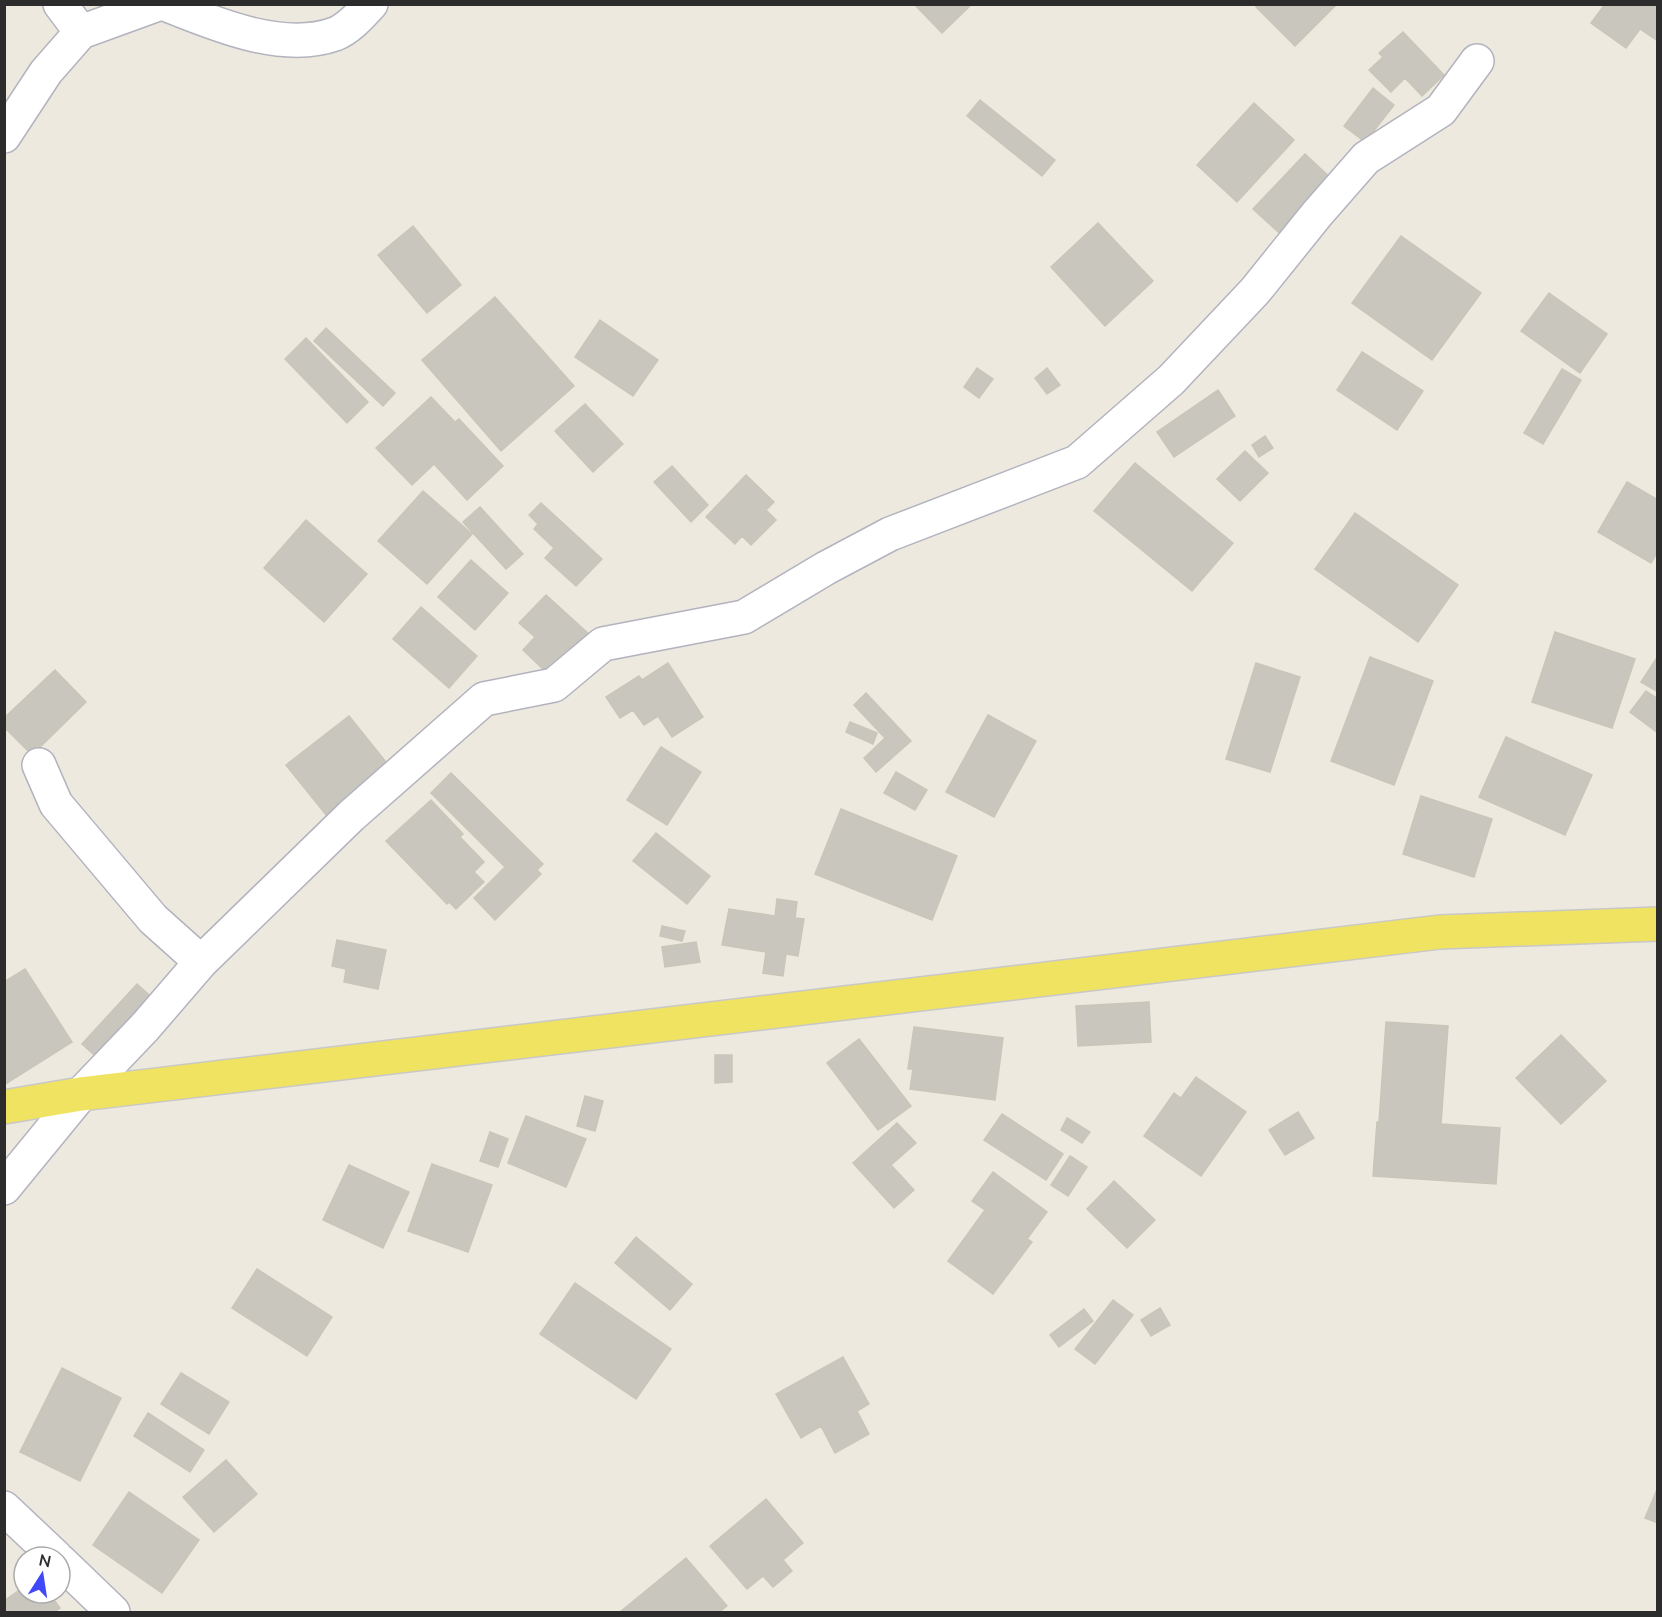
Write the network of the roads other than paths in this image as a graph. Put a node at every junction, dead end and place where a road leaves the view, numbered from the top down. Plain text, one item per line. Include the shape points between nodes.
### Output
1 (60, 4) edge
2 (158, 4) edge
3 (165, 4) edge
4 (371, 4) edge
5 (81, 32) junction
6 (1477, 61) dead end
7 (4, 136) edge
8 (39, 765) dead end
9 (1658, 924) edge
10 (201, 962) junction
11 (81, 1094) junction
12 (4, 1107) edge
13 (4, 1188) edge
14 (4, 1508) edge
15 (43, 1545) edge
16 (72, 1573) edge
17 (113, 1612) edge

1 - 5 street
2 - 5 street
3 - 4 street via 219,25 305,41 337,33
5 - 7 street via 46,72
6 - 10 street via 1441,110 1366,158 1254,291 1171,380 1077,462 890,534 744,617 603,644 554,685 484,699 351,816
8 - 10 street via 56,804 153,919
9 - 11 main road via 1440,932
10 - 11 street
11 - 12 main road
11 - 13 street
14 - 15 street
16 - 17 street

